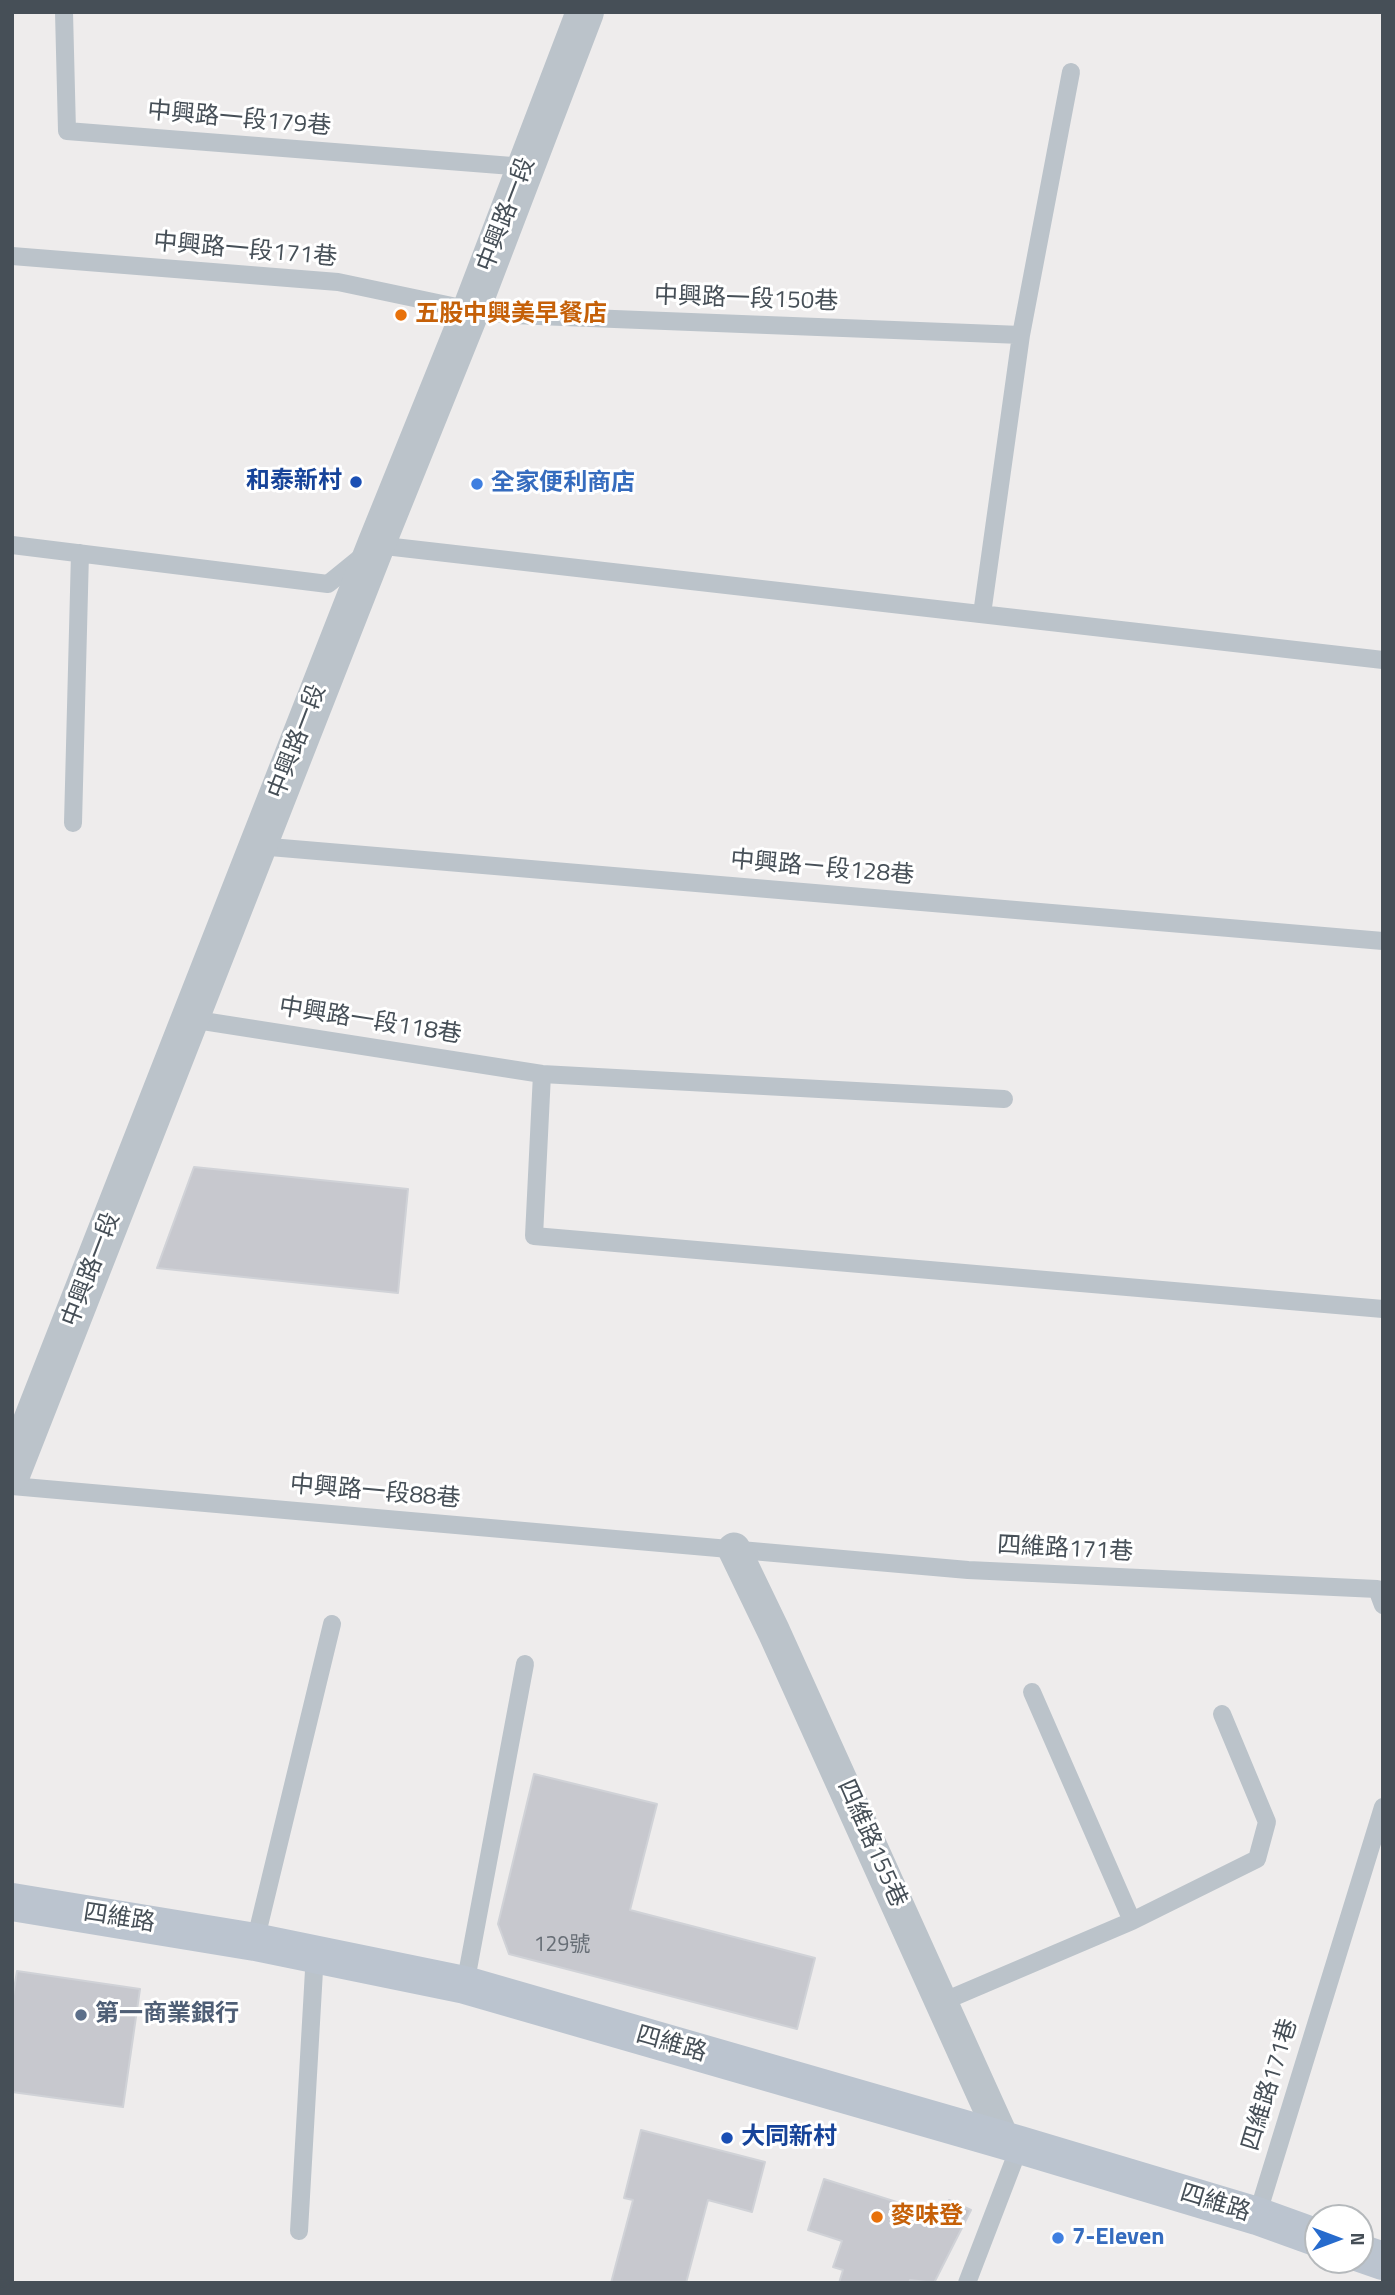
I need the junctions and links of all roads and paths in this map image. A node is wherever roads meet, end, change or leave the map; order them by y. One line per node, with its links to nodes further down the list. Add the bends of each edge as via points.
1 (64, 12): 4 (lane, 中興路一段179巷, via 67,131)
2 (585, 12): 4 (street, 中興路一段)
3 (1071, 72): 7 (lane)
4 (524, 167): 6 (street, 中興路一段)
5 (12, 256): 6 (lane, 中興路一段171巷, via 338,282)
6 (471, 310): 7 (lane, 中興路一段150巷); 9 (street, 中興路一段)
7 (1021, 335): 11 (lane)
8 (12, 545): 10 (lane)
9 (376, 545): 10 (lane, via 328,584); 11 (lane); 14 (street, 中興路一段)
10 (80, 553): 13 (lane)
11 (982, 614): 12 (lane)
12 (1383, 660)
13 (73, 823)
14 (258, 846): 15 (lane, 中興路ㄧ段128巷); 16 (street, 中興路一段)
15 (1383, 942)
16 (191, 1019): 17 (lane, 中興路一段118巷); 20 (street, 中興路一段)
17 (542, 1074): 18 (lane, 中興路一段118巷); 19 (lane, via 534,1236)
18 (1004, 1099)
19 (1383, 1309)
20 (12, 1472)
21 (12, 1486): 22 (lane, 中興路一段88巷)
22 (734, 1549): 23 (lane, 四維路171巷, via 968,1570 1377,1589); 34 (street, 四維路155巷)
23 (1383, 1605)
24 (332, 1624): 31 (lane)
25 (524, 1664): 33 (lane)
26 (1032, 1692): 30 (lane)
27 (1222, 1714): 30 (lane, via 1267,1822 1257,1859)
28 (1383, 1807): 36 (lane, 四維路171巷)
29 (12, 1902): 31 (main road, 四維路)
30 (1132, 1920): 34 (lane)
31 (254, 1942): 32 (main road, 四維路)
32 (315, 1953): 33 (main road, 四維路); 37 (lane)
33 (466, 1985): 35 (main road, 四維路)
34 (942, 2002): 35 (street, 四維路155巷)
35 (1012, 2143): 36 (main road, 四維路); 39 (lane)
36 (1257, 2216): 38 (main road, 四維路)
37 (299, 2231)
38 (1304, 2233)
39 (968, 2283)

